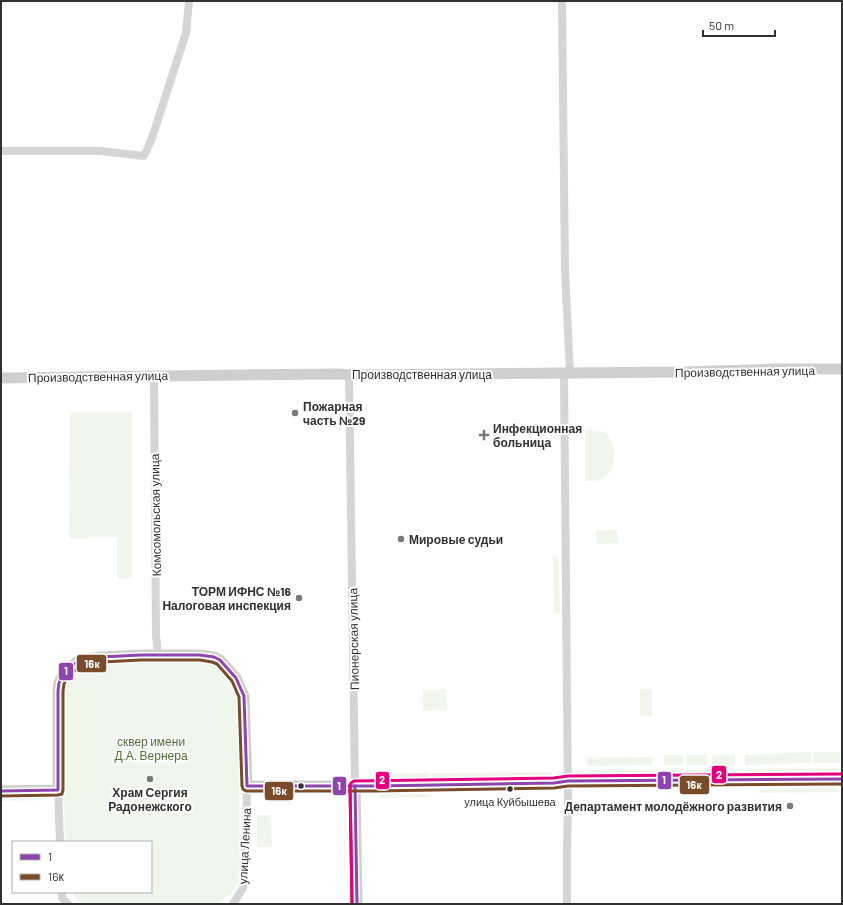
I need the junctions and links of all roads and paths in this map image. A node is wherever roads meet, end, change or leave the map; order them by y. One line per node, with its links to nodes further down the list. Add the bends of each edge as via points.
1 (189, 1): 3 (street, via 186,33 144,156 101,151)
2 (562, 1): 5 (street)
3 (1, 151)
4 (842, 369): 5 (street, Производственная улица)
5 (567, 373): 7 (street, Производственная улица); 11 (street)
6 (154, 375): 7 (street, Производственная улица); 8 (street, Производственная улица); 9 (street, Комсомольская улица)
7 (349, 375): 13 (street, Пионерская улица)
8 (1, 378)
9 (158, 655): 12 (street, улица Ленина, via 214,657 236,678 244,696); 14 (street, улица Ленина, via 89,659 77,662 63,674 58,691)
10 (842, 779): 11 (street)
11 (568, 781): 13 (street); 21 (street)
12 (247, 786): 13 (street); 19 (street, улица Ленина, via 243,888)
13 (355, 786): 20 (street, Пионерская улица)
14 (58, 790): 15 (street); 16 (street, улица Ленина)
15 (1, 791)
16 (60, 841)
17 (62, 893): 18 (street, via 62,898)
18 (68, 904)
19 (233, 904)
20 (357, 904)
21 (567, 904)

